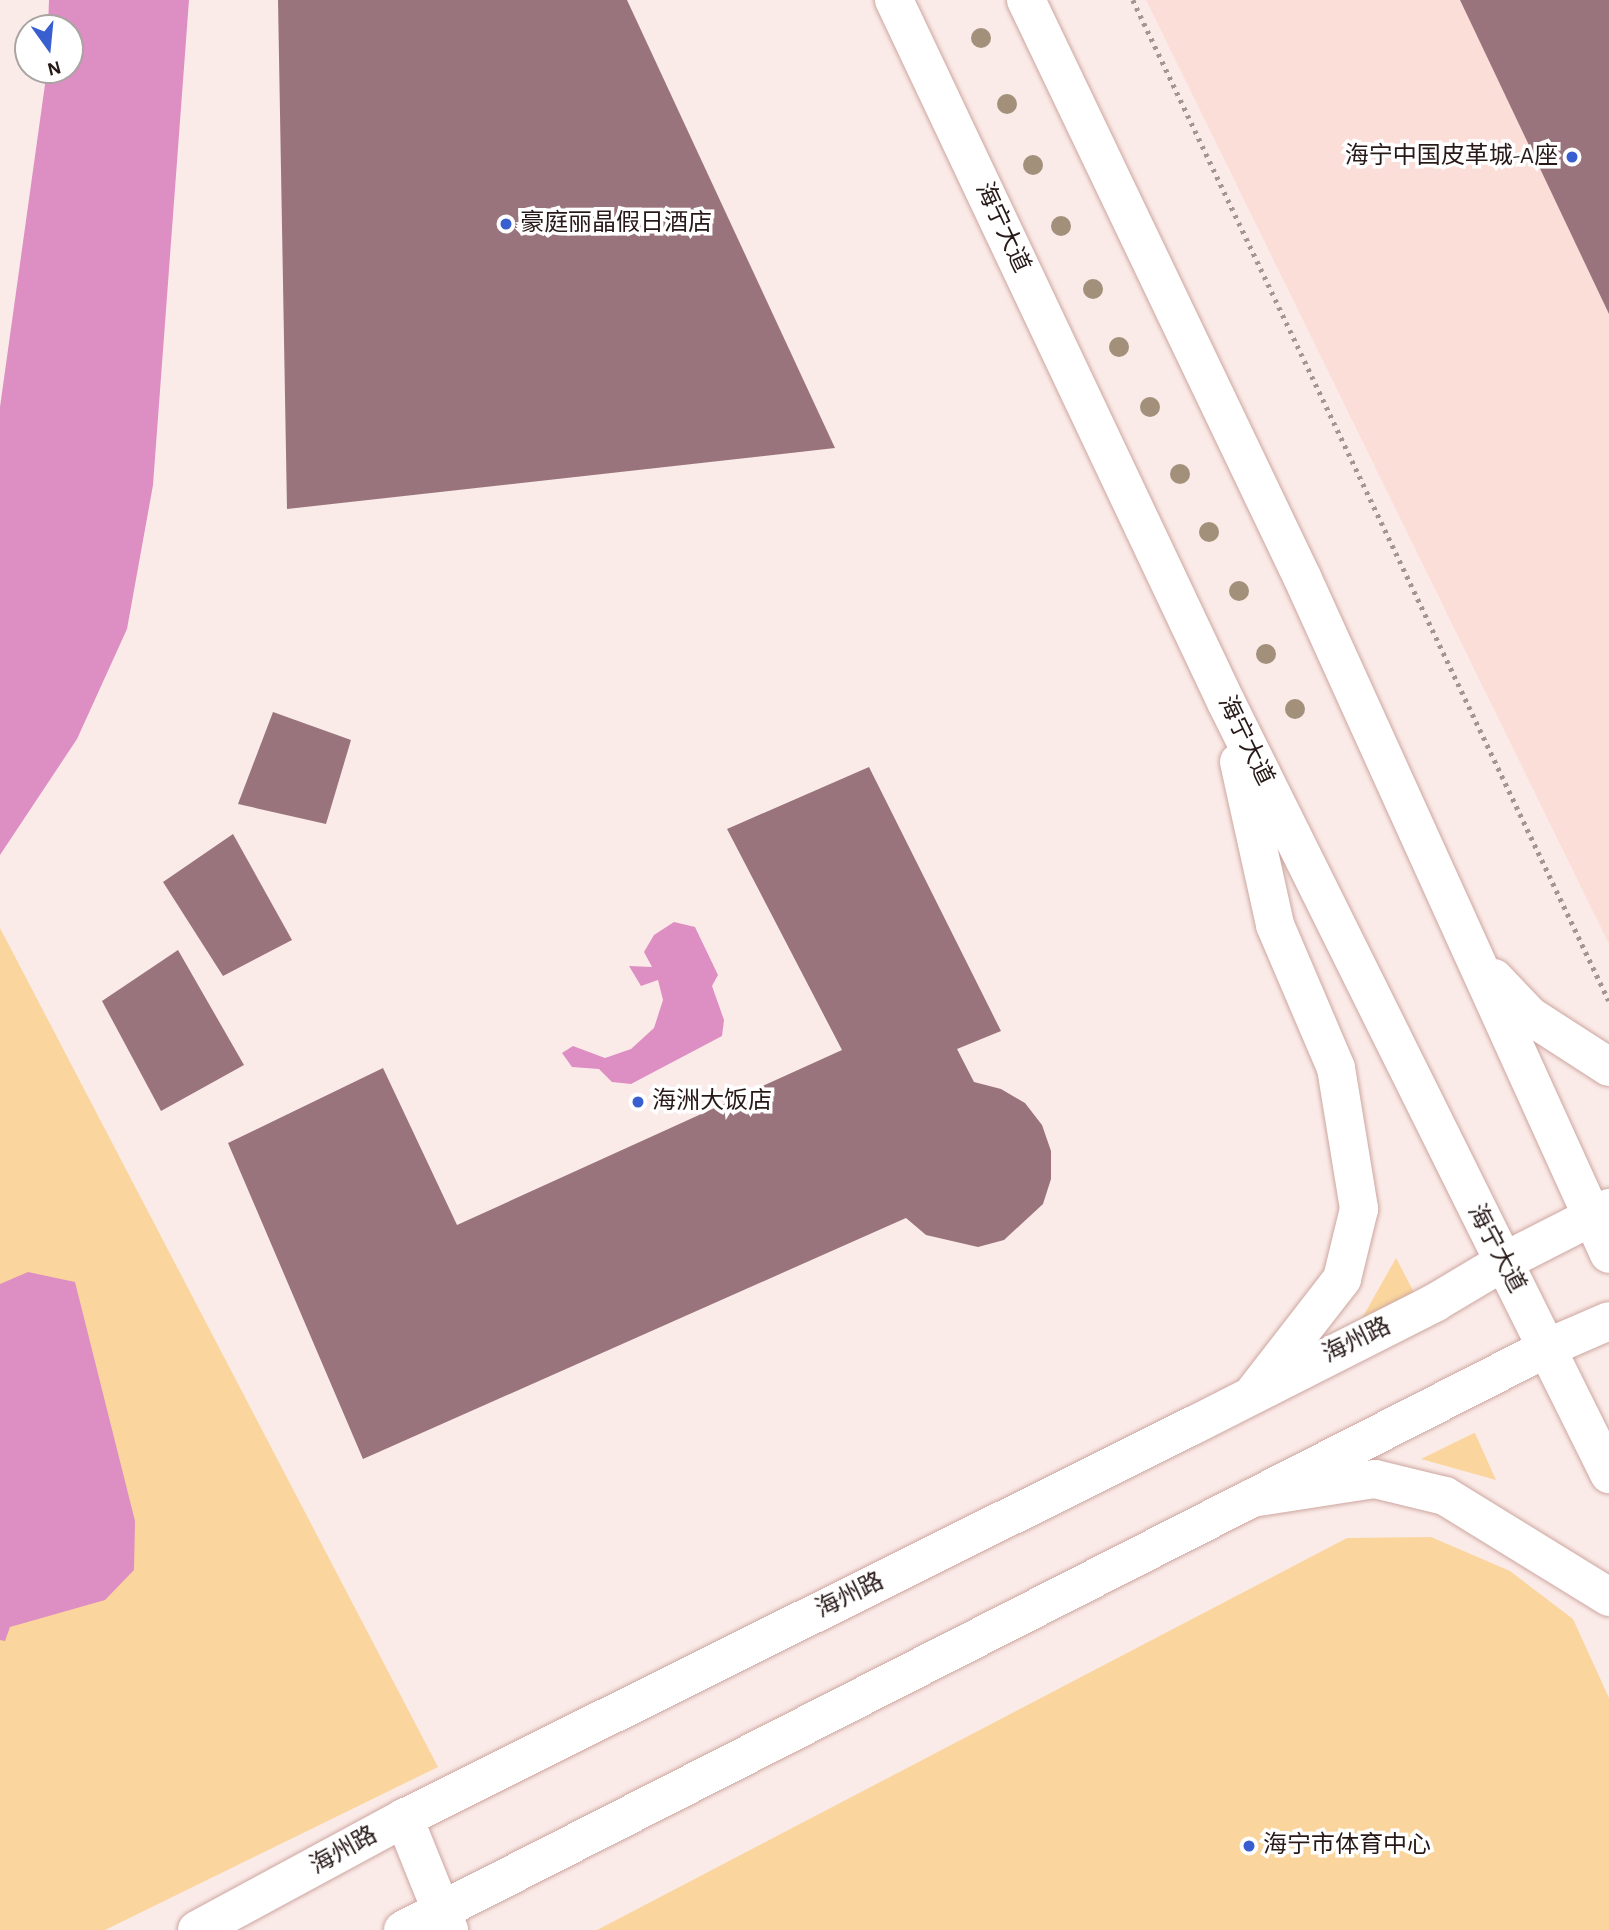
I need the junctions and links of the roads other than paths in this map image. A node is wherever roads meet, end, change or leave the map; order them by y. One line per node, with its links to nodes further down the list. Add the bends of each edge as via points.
1 (894, 0): 3 (main road, 海宁大道)
2 (1026, 0): 4 (main road, via 1302,577)
3 (1226, 702): 8 (main road, 海宁大道); 11 (main road, via 1275,925 1336,1068 1359,1209 1342,1279)
4 (1474, 956): 5 (main road, via 1530,1016); 6 (main road)
5 (1609, 1067)
6 (1600, 1212): 7 (main road); 8 (main road, 海州路)
7 (1609, 1254)
8 (1503, 1262): 10 (main road, 海宁大道); 11 (main road, 海州路, via 1436,1302)
9 (1609, 1321): 10 (main road)
10 (1549, 1347): 12 (main road, 海宁大道); 13 (main road)
11 (1255, 1391): 15 (main road, 海州路)
12 (1609, 1474)
13 (1252, 1498): 14 (main road, via 1375,1479 1445,1496 1514,1533); 16 (main road)
14 (1609, 1597)
15 (404, 1818): 16 (main road); 17 (main road, 海州路)
16 (445, 1920): 18 (main road)
17 (214, 1926)
18 (403, 1930)

